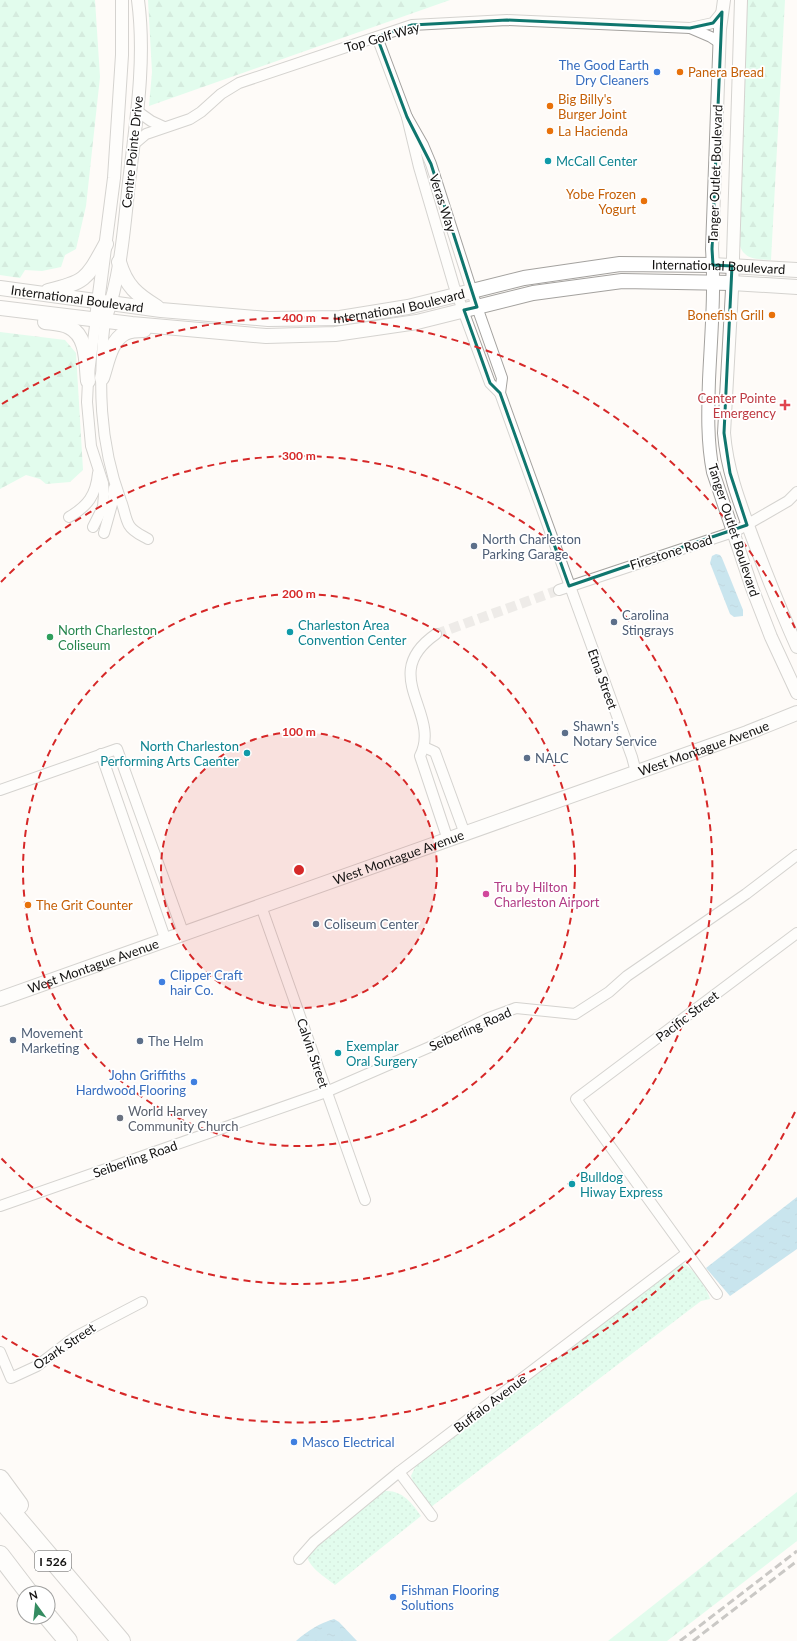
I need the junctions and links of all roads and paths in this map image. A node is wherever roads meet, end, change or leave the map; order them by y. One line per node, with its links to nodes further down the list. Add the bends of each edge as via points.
1 (122, 0): 12 (street, Centre Pointe Drive, via 121,84)
2 (138, 0): 8 (street, Centre Pointe Drive, via 140,54)
3 (741, 0): 15 (street, Tanger Outlet Boulevard)
4 (723, 6): 5 (street, Top Golf Way, via 712,23); 7 (street, Tanger Outlet Boulevard)
5 (690, 28): 6 (street, Top Golf Way, via 507,20 412,25); 7 (street, Top Golf Way)
6 (377, 37): 9 (street, Veras Way); 10 (street, Top Golf Way, via 239,82 190,119)
7 (720, 43): 14 (street, Tanger Outlet Boulevard)
8 (137, 110): 10 (street); 11 (street, Centre Pointe Drive)
9 (407, 118): 21 (street, Veras Way, via 423,145); 23 (street, Veras Way, via 419,167)
10 (164, 128): 11 (street, Top Golf Way, via 146,134)
11 (133, 145): 13 (street, Centre Pointe Drive)
12 (106, 244): 22 (main road, via 91,270 81,281); 24 (street, Centre Pointe Drive)
13 (119, 262): 24 (street, Centre Pointe Drive); 27 (main road, via 125,280 133,290)
14 (713, 265): 15 (main road, International Boulevard); 18 (street, Tanger Outlet Boulevard); 21 (main road, International Boulevard, via 620,264 524,278)
15 (732, 266): 16 (main road, International Boulevard); 17 (street, Tanger Outlet Boulevard)
16 (797, 270)
17 (732, 283): 18 (main road, International Boulevard); 19 (main road, International Boulevard); 37 (street, Tanger Outlet Boulevard, via 724,433 730,473)
18 (713, 284): 26 (main road, International Boulevard, via 622,280 533,293); 39 (street, Tanger Outlet Boulevard, via 708,434 714,472)
19 (797, 287)
20 (0, 288): 22 (main road, International Boulevard)
21 (472, 291): 23 (main road, International Boulevard); 26 (street, Veras Way)
22 (40, 293): 24 (main road, International Boulevard)
23 (458, 294): 26 (street, Veras Way); 27 (main road, International Boulevard, via 408,307 340,318 268,320)
24 (104, 302): 27 (main road, International Boulevard); 29 (street)
25 (0, 308): 29 (main road, International Boulevard)
26 (470, 309): 30 (main road, International Boulevard, via 417,322 335,334 266,336); 42 (street, Etna Street, via 502,378 500,393)
27 (161, 310)
28 (0, 313): 32 (main road, via 10,318 62,324 74,329 85,347)
29 (100, 319): 30 (main road, International Boulevard); 31 (street); 32 (street)
30 (165, 327): 31 (main road, via 133,331 118,338)
31 (102, 378): 34 (street, via 104,431)
32 (88, 381): 33 (street, via 88,424 93,458)
33 (98, 471): 36 (street, via 92,496 82,509); 38 (street, via 104,494 103,507)
34 (114, 483): 40 (street, via 114,497); 41 (street, via 128,524)
35 (797, 492): 37 (street, Firestone Road, via 788,501)
36 (69, 517)
37 (747, 525): 39 (street, Firestone Road); 44 (street, Tanger Outlet Boulevard)
38 (93, 527)
39 (732, 532): 42 (street, Firestone Road); 45 (street, Tanger Outlet Boulevard, via 771,637)
40 (104, 533)
41 (148, 539)
42 (564, 588): 49 (street, Etna Street)
43 (436, 634): 47 (street, via 427,640 416,654 410,668 411,684 424,722)
44 (797, 647)
45 (797, 693)
46 (797, 713): 49 (main road, West Montague Avenue)
47 (424, 747): 51 (street, via 435,752); 52 (street, via 420,756)
48 (101, 754): 50 (street); 56 (street, via 117,749); 57 (street)
49 (636, 772): 51 (main road, West Montague Avenue)
50 (0, 790)
51 (465, 834): 52 (main road, West Montague Avenue)
52 (448, 840): 54 (main road, West Montague Avenue)
53 (797, 855): 59 (street, Seiberling Road, via 746,894 575,1014 516,1008)
54 (261, 906): 56 (main road, West Montague Avenue); 59 (street, Calvin Street)
55 (797, 933): 62 (street, Pacific Street, via 576,1099)
56 (184, 935): 57 (main road, West Montague Avenue)
57 (166, 941): 58 (main road, West Montague Avenue)
58 (0, 999)
59 (326, 1092): 60 (street, Calvin Street); 61 (street, Seiberling Road)
60 (365, 1200)
61 (0, 1206)
62 (687, 1253): 63 (street); 66 (street, Buffalo Avenue)
63 (717, 1294)
64 (142, 1302): 65 (street, Ozark Street, via 75,1337 37,1366 11,1378)
65 (0, 1352)
66 (399, 1472): 69 (street); 71 (street, Buffalo Avenue, via 314,1542)
67 (0, 1479): 75 (highway)
68 (0, 1498): 75 (highway, I 526)
69 (432, 1516)
70 (0, 1555): 74 (highway, I 526)
71 (300, 1559)
72 (0, 1565): 73 (highway)
73 (20, 1585)
74 (22, 1585)
75 (106, 1623): 78 (highway, I 526)
76 (55, 1625): 77 (highway)
77 (68, 1641)
78 (121, 1641)

